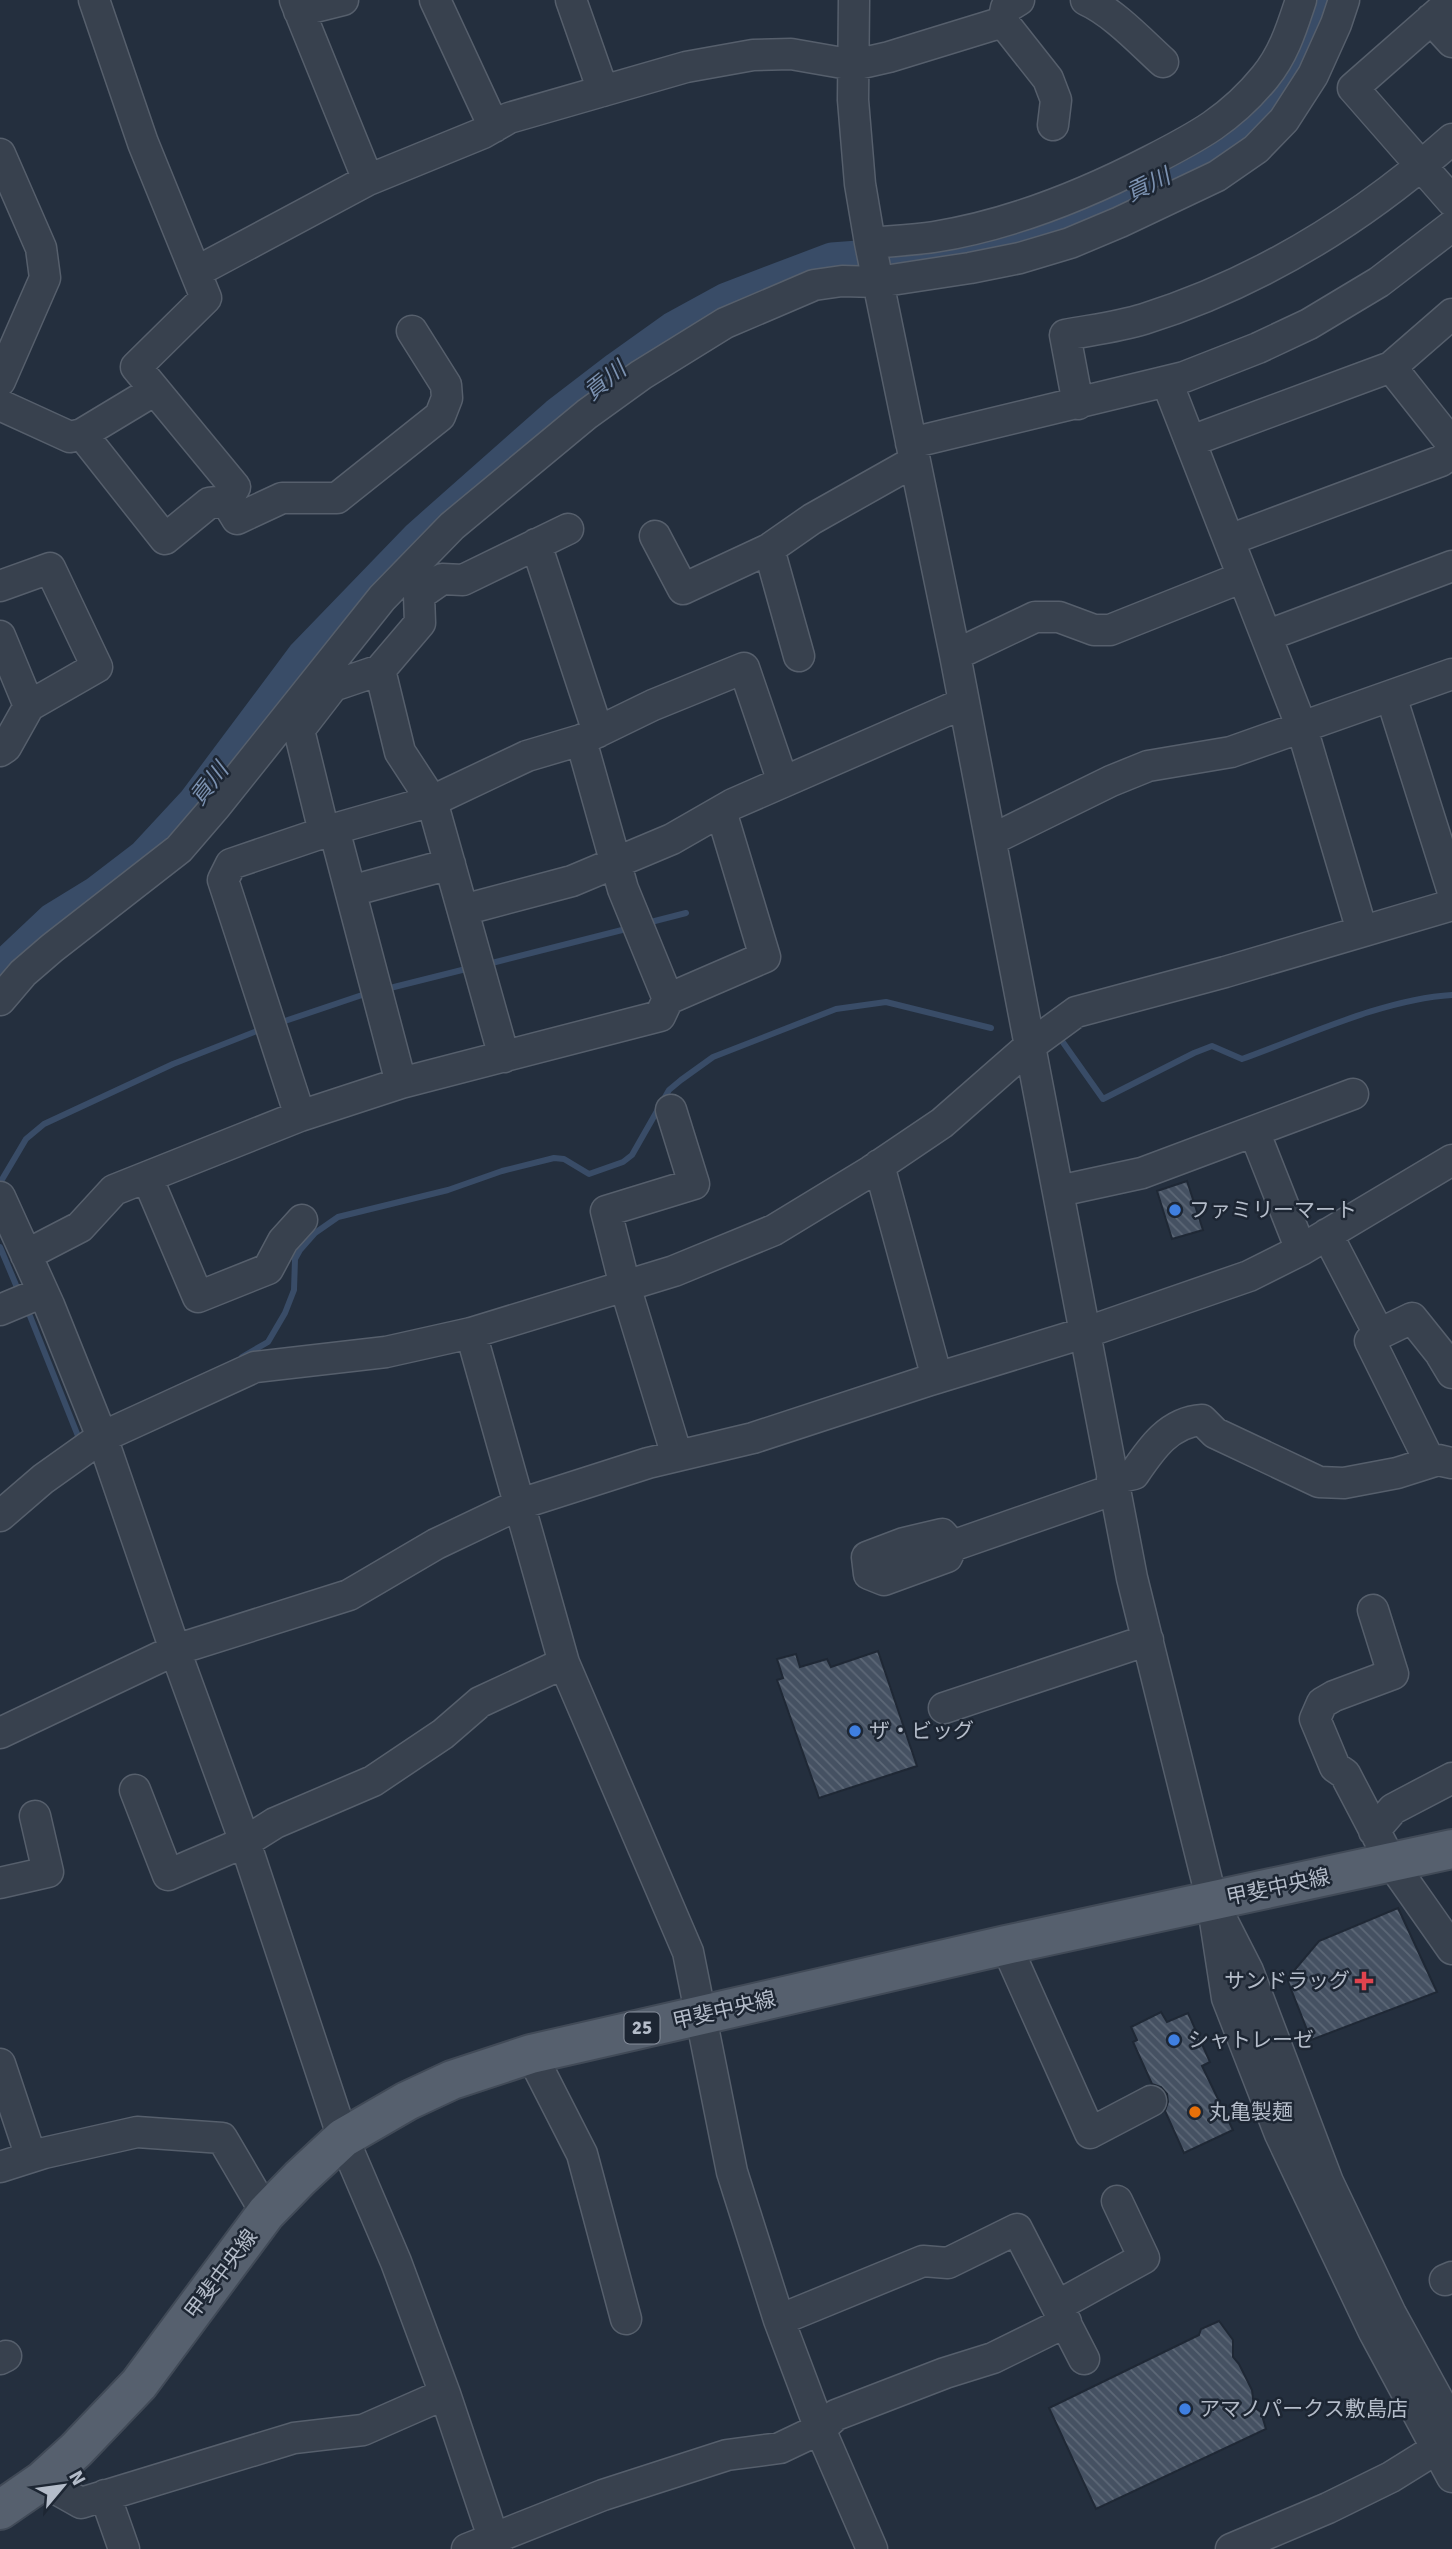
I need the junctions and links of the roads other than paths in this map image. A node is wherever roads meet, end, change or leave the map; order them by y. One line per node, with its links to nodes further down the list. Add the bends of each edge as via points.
1 (94, 0): 25 (street)
2 (343, 0): 9 (street)
3 (435, 0): 17 (street)
4 (571, 0): 15 (street)
5 (854, 0): 14 (street)
6 (1086, 0): 13 (street)
7 (1301, 0): 24 (street, via 1286,45 1266,76 1208,131 1074,198 1031,213 934,237)
8 (1344, 0): 26 (street, via 1313,75 1284,120 1256,149 1217,176 1070,243 971,268)
9 (297, 5): 21 (street)
10 (1442, 10): 12 (street); 20 (street, via 1353,88)
11 (1011, 11): 14 (street, via 889,57); 16 (street, via 1056,100)
12 (1452, 42)
13 (1163, 62)
14 (854, 65): 15 (street, via 791,54 753,55 686,67); 24 (street, via 860,184)
15 (603, 91): 17 (street, via 509,118)
16 (1053, 125)
17 (494, 127): 21 (street)
18 (1452, 139): 20 (street)
19 (0, 154): 30 (street, via 41,247 45,278)
20 (1421, 167): 22 (street); 33 (street, via 1306,248 1229,288 1142,320 1065,335)
21 (368, 180): 25 (street)
22 (1452, 201)
23 (1452, 226): 31 (street, via 1379,282 1309,324)
24 (870, 243): 26 (street)
25 (196, 272): 32 (street, via 206,298 136,367)
26 (877, 278): 38 (street); 74 (street, via 814,285 725,323 587,414 452,526 382,598 178,849 52,948)
27 (1452, 314): 29 (street)
28 (412, 331): 40 (street, via 446,385 440,416 337,498 282,498 237,519)
29 (1391, 367): 36 (street); 37 (street)
30 (0, 381)
31 (1167, 382): 33 (street); 36 (street)
32 (155, 390): 35 (street); 40 (street, via 235,487)
33 (1078, 404): 38 (street)
34 (0, 405): 35 (street, via 70,437)
35 (82, 434): 40 (street, via 164,539 209,503)
36 (1191, 441): 43 (street)
37 (1452, 444)
38 (913, 452): 45 (street); 51 (street)
39 (1452, 452): 43 (street, via 1441,461)
40 (226, 500)
41 (568, 529): 44 (street)
42 (655, 536): 45 (street, via 683,589)
43 (1229, 540): 47 (street)
44 (536, 544): 53 (street, via 463,580 442,579 419,595 420,623); 59 (street)
45 (769, 549): 52 (street)
46 (1452, 566): 50 (street)
47 (1243, 577): 50 (street); 51 (street, via 1110,630 1094,630 1059,617 1035,617)
48 (0, 586): 57 (street, via 50,568 97,667)
49 (0, 636): 57 (street)
50 (1266, 636): 58 (street)
51 (955, 655): 56 (street)
52 (799, 656)
53 (380, 670): 62 (street, via 400,752); 64 (street, via 333,685 299,730)
54 (1452, 674): 55 (street)
55 (1391, 696): 58 (street); 68 (street)
56 (964, 703): 61 (street); 65 (street)
57 (29, 706): 60 (street)
58 (1302, 729): 65 (street, via 1231,752 1148,766); 72 (street)
59 (589, 736): 61 (street, via 744,668); 62 (street, via 527,755); 66 (street)
60 (0, 751)
61 (783, 782): 63 (street)
62 (432, 801): 64 (street); 67 (street)
63 (721, 811): 66 (street, via 673,839); 73 (street, via 765,957)
64 (329, 831): 69 (street); 80 (street, via 231,864 223,880)
65 (991, 840): 75 (street)
66 (616, 862): 71 (street, via 572,881); 73 (street)
67 (450, 864): 69 (street); 71 (street)
68 (1452, 889)
69 (351, 891): 77 (street)
70 (1452, 905): 72 (street)
71 (463, 910): 76 (street)
72 (1362, 931): 75 (street, via 1076,1012)
73 (668, 999): 76 (street, via 660,1016)
74 (0, 1000)
75 (1031, 1045): 83 (street, via 942,1124); 85 (street)
76 (504, 1057): 77 (street)
77 (401, 1083): 80 (street)
78 (1353, 1094): 81 (street)
79 (671, 1110): 91 (street, via 694,1184 606,1211)
80 (300, 1116): 84 (street)
81 (1254, 1131): 85 (street, via 1142,1173); 89 (street)
82 (1452, 1160): 88 (street)
83 (879, 1165): 91 (street, via 774,1230); 98 (street)
84 (147, 1177): 87 (street, via 198,1297 268,1269 283,1241); 90 (street, via 114,1190 80,1227)
85 (1059, 1191): 94 (street)
86 (2, 1201): 90 (street)
87 (302, 1220)
88 (1327, 1234): 89 (street); 96 (street)
89 (1301, 1250): 94 (street, via 1250,1276)
90 (26, 1255): 92 (street)
91 (625, 1286): 95 (street); 100 (street)
92 (43, 1292): 93 (street); 99 (street)
93 (0, 1310)
94 (1087, 1332): 98 (street); 102 (street)
95 (471, 1333): 99 (street, via 386,1352 255,1367); 103 (street)
96 (1379, 1334): 97 (street, via 1412,1318); 101 (street, via 1370,1341)
97 (1452, 1373)
98 (937, 1378): 100 (street, via 753,1438)
99 (99, 1430): 104 (street); 108 (street)
100 (677, 1456): 103 (street)
101 (1441, 1463): 102 (street, via 1344,1483 1319,1482 1215,1433 1202,1420 1188,1420 1158,1440 1134,1474)
102 (1114, 1484): 105 (street); 107 (street)
103 (520, 1504): 108 (street, via 436,1544 349,1595); 109 (street)
104 (0, 1516)
105 (952, 1546)
106 (1373, 1610): 116 (street, via 1393,1674 1334,1696 1322,1703 1315,1719 1335,1767 1345,1774)
107 (1148, 1640): 110 (street); 119 (street)
108 (175, 1650): 111 (street); 115 (street)
109 (564, 1663): 115 (street, via 480,1702 443,1734 373,1781 275,1823); 122 (street, via 688,1952)
110 (944, 1708)
111 (0, 1733)
112 (1452, 1778): 116 (street, via 1393,1809)
113 (135, 1790): 115 (street, via 168,1875)
114 (35, 1816): 118 (street, via 48,1871)
115 (245, 1842): 126 (street)
116 (1383, 1847): 117 (main road, 甲斐中央線 / 25); 119 (main road, 甲斐中央線 / 25); 121 (street)
117 (1452, 1849)
118 (0, 1883)
119 (1212, 1902): 120 (main road, 甲斐中央線 / 25); 137 (street, via 1248,1971 1328,2182)
120 (1006, 1945): 122 (main road, 甲斐中央線 / 25); 125 (street, via 1090,2133)
121 (1452, 1949)
122 (702, 2015): 123 (main road, 甲斐中央線 / 25); 133 (street, via 732,2172)
123 (531, 2054): 126 (main road, 甲斐中央線 / 25, via 452,2080); 132 (street, via 582,2154)
124 (0, 2064): 127 (street)
125 (1151, 2101)
126 (343, 2138): 130 (main road, 甲斐中央線 / 25); 135 (street)
127 (31, 2157): 128 (street); 130 (street, via 137,2132 222,2138)
128 (0, 2167)
129 (1117, 2201): 131 (street, via 1144,2258)
130 (266, 2213): 139 (main road, 甲斐中央線 / 25, via 139,2384)
131 (1061, 2314): 133 (street, via 1017,2229 948,2263 923,2262); 134 (street); 136 (street, via 993,2358 836,2415)
132 (626, 2319)
133 (779, 2320): 136 (street)
134 (1084, 2359)
135 (445, 2394): 140 (street, via 363,2430 294,2438); 142 (street)
136 (820, 2429): 142 (street, via 780,2448 727,2455 603,2495); 144 (street)
137 (1447, 2437): 138 (street); 145 (street, via 1391,2477)
138 (1452, 2477)
139 (42, 2481): 140 (street, via 81,2503); 141 (main road, 甲斐中央線 / 25)
140 (105, 2495): 143 (street)
141 (0, 2510)
142 (486, 2545)
143 (124, 2549)
144 (872, 2549)
145 (1231, 2549)

